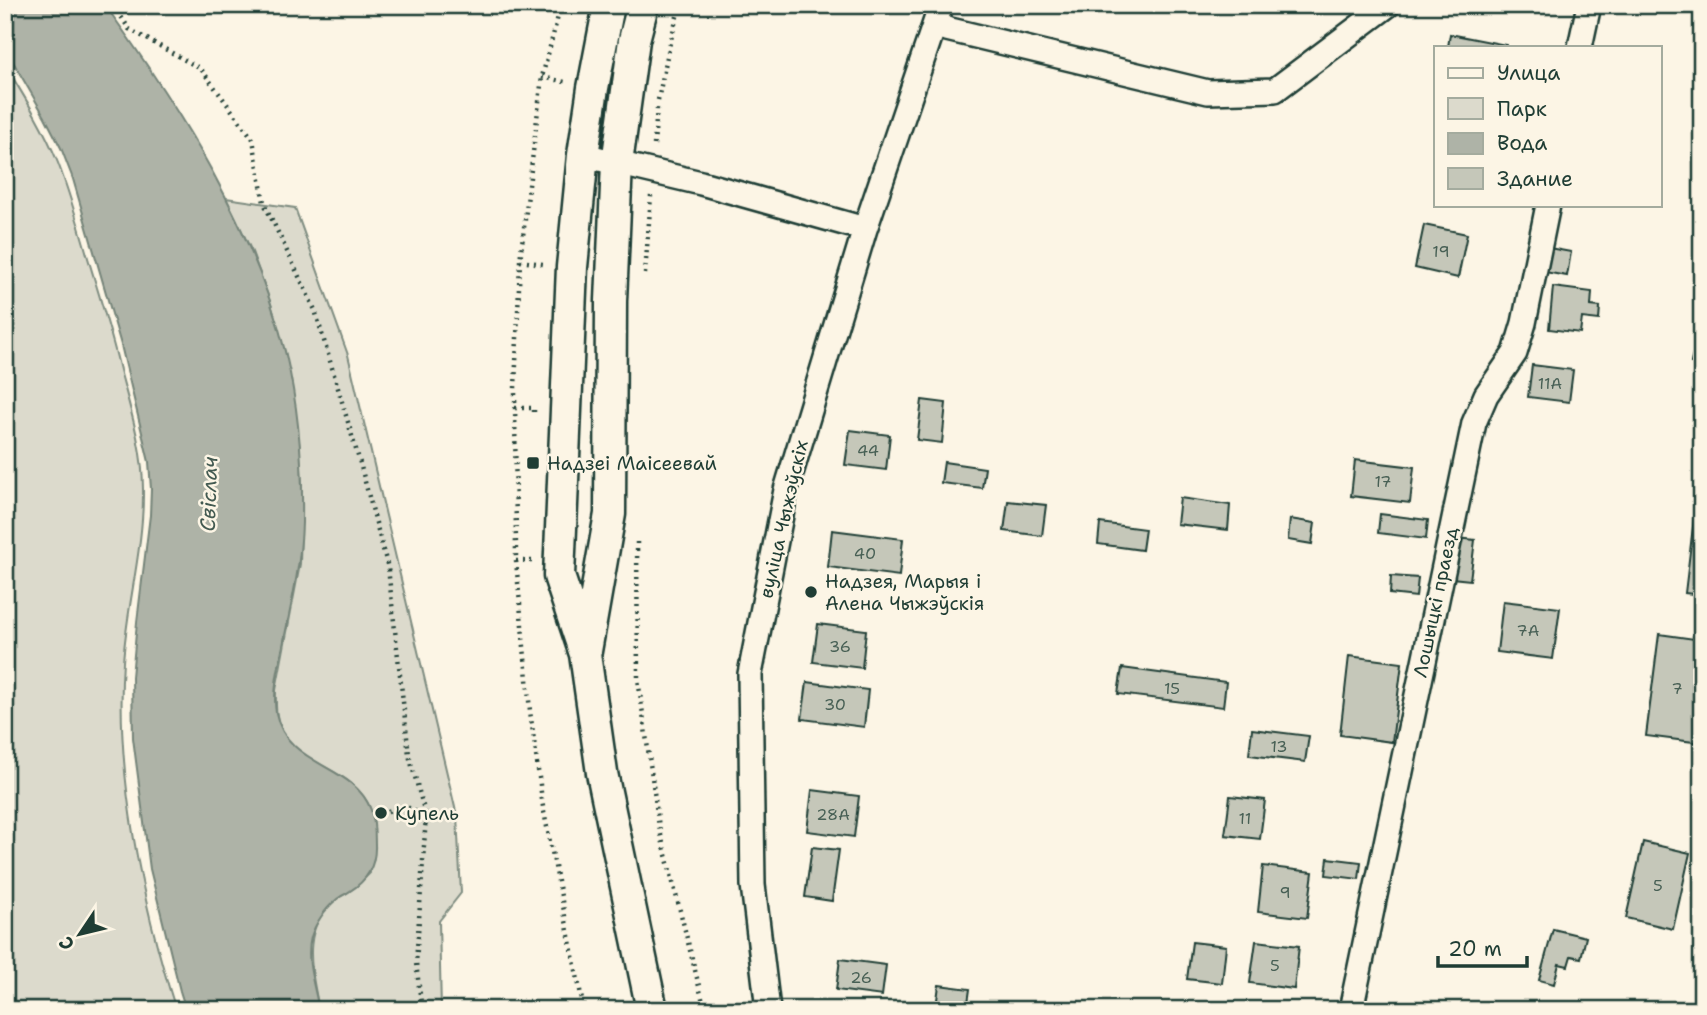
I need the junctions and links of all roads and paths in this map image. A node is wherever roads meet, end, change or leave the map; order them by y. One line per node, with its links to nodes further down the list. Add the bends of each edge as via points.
1 (114, 5): 18 (path, via 129,29 201,69 253,139 264,203 315,310 388,568 410,755)
2 (609, 5): 9 (street)
3 (643, 5): 10 (street)
4 (680, 5): 11 (path, via 657,104)
5 (1388, 5): 7 (street, via 1275,90 1208,92)
6 (1589, 5): 8 (street)
7 (937, 16): 13 (street, вуліца Чыжэўскіх)
8 (1580, 46)
9 (583, 155): 10 (street); 16 (street, via 572,267 559,576)
10 (617, 163): 11 (street); 16 (street, via 610,514)
11 (653, 170): 13 (street); 14 (path)
12 (1548, 206): 23 (street, Лошыцкі праезд, via 1515,353 1486,395 1474,423)
13 (865, 229): 22 (street, вуліца Чыжэўскіх, via 786,490 750,674 753,885)
14 (645, 276)
15 (637, 536): 21 (path, via 638,679 659,827)
16 (585, 654): 20 (street, via 602,774)
17 (381, 813): 18 (path, via 405,806)
18 (426, 817): 19 (path, via 416,963)
19 (422, 1010)
20 (652, 1010)
21 (705, 1010)
22 (768, 1010)
23 (1351, 1010)

